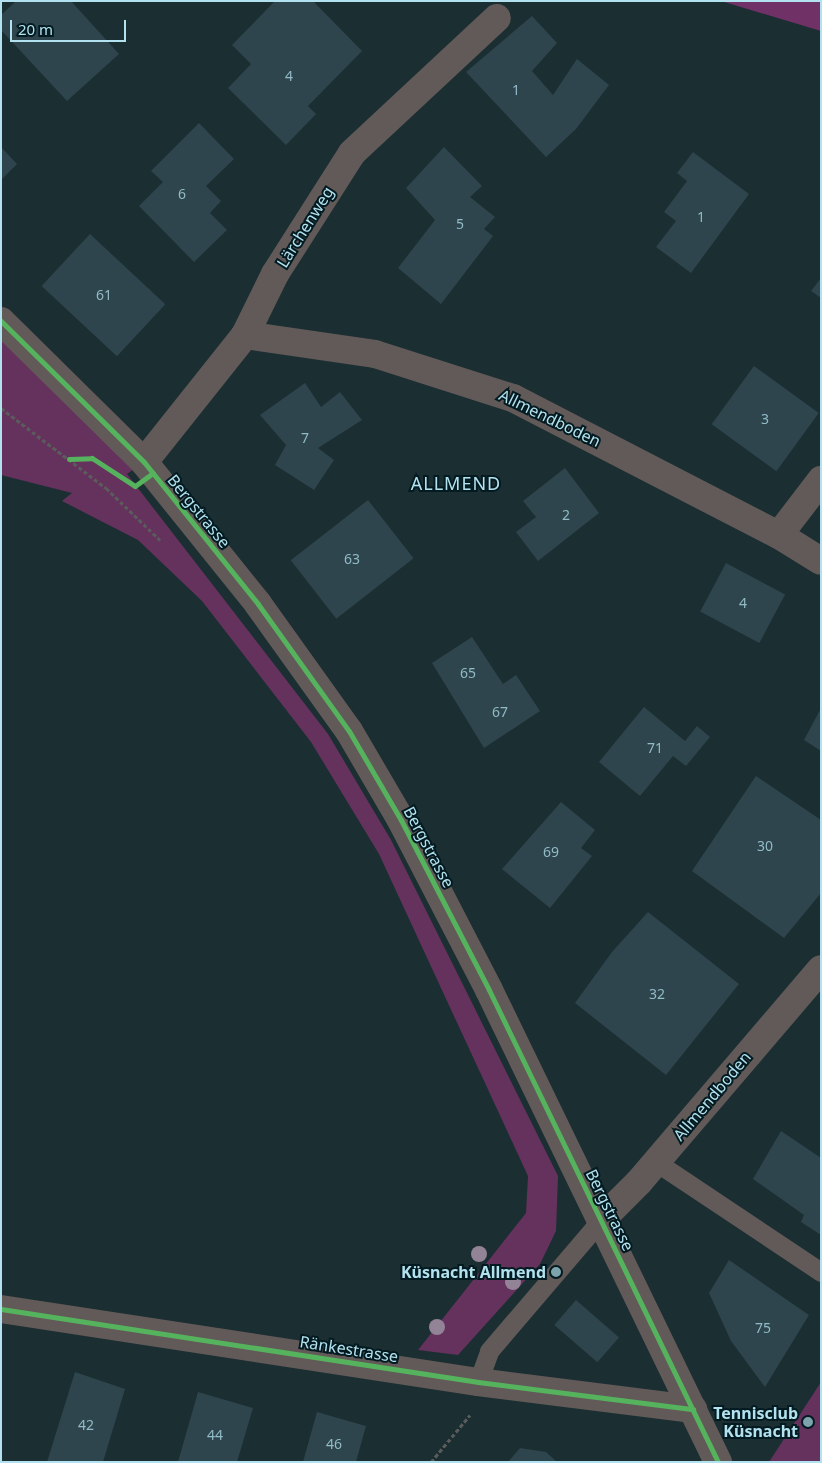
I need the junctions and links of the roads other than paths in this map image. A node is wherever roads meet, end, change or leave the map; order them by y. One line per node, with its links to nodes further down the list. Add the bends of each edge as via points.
1 (497, 18): 3 (street, Lärchenweg, via 352,153 275,274)
2 (1, 321): 4 (street, Bergstrasse)
3 (245, 335): 4 (street, Lärchenweg); 6 (street, Allmendboden, via 375,354 513,398)
4 (144, 462): 10 (street, Bergstrasse, via 258,604 349,731 485,982)
5 (821, 480): 6 (street)
6 (780, 535): 7 (street, Allmendboden)
7 (821, 561)
8 (821, 969): 9 (street, Allmendboden)
9 (656, 1162): 10 (street, Allmendboden); 11 (lane)
10 (601, 1220): 13 (lane, via 489,1351); 14 (street, Bergstrasse)
11 (821, 1272)
12 (1, 1309): 13 (street, Ränkestrasse)
13 (478, 1382): 14 (street, Ränkestrasse)
14 (694, 1409): 15 (street, Bergstrasse)
15 (718, 1462)

